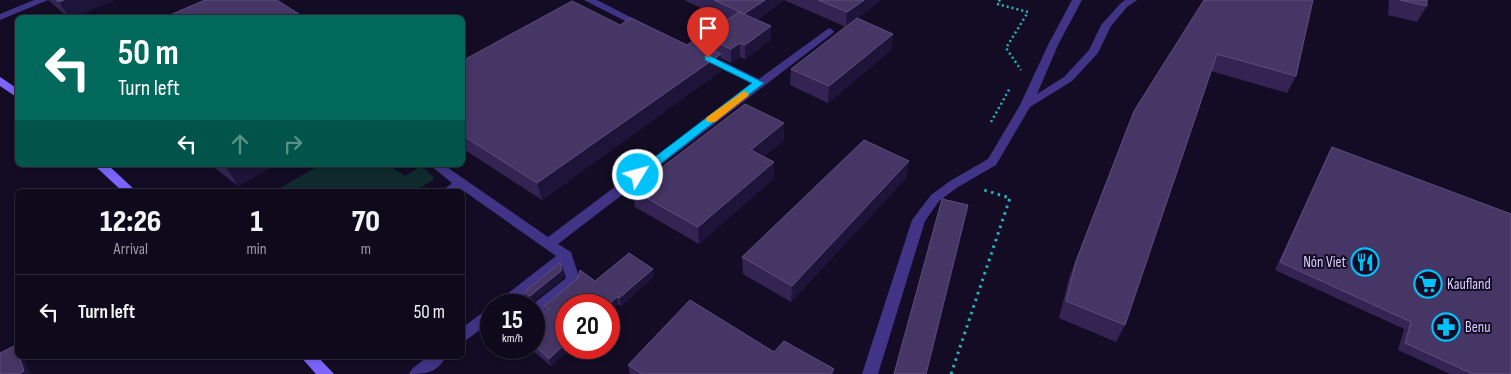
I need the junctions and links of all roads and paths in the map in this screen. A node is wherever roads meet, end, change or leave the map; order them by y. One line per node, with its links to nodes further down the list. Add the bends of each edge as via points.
1 (43, 0): 6 (lane)
2 (589, 0): 7 (lane)
3 (1000, 0): 10 (path, via 997,4 1028,12 1006,48 1022,68)
4 (1077, 0): 15 (lane)
5 (1132, 0): 15 (lane, via 1106,25 1094,51 1068,79)
6 (0, 17)
7 (652, 30)
8 (829, 31): 12 (lane)
9 (697, 52): 12 (lane)
10 (1017, 76)
11 (0, 80): 14 (street)
12 (759, 83): 23 (lane)
13 (1012, 85): 16 (path)
14 (15, 92)
15 (1026, 105): 33 (lane, via 992,162 935,198 919,220)
16 (990, 125)
17 (102, 167): 20 (street)
18 (439, 167): 19 (lane)
19 (461, 183): 21 (lane); 23 (lane)
20 (128, 189)
21 (451, 189)
22 (984, 190): 34 (path, via 1010,198)
23 (548, 244): 24 (lane)
24 (566, 256): 25 (lane); 26 (lane, via 573,280)
25 (517, 294)
26 (545, 303)
27 (480, 324): 28 (lane)
28 (465, 335)
29 (310, 359): 31 (street)
30 (435, 359): 32 (lane)
31 (326, 374)
32 (417, 374)
33 (870, 374)
34 (951, 374)

